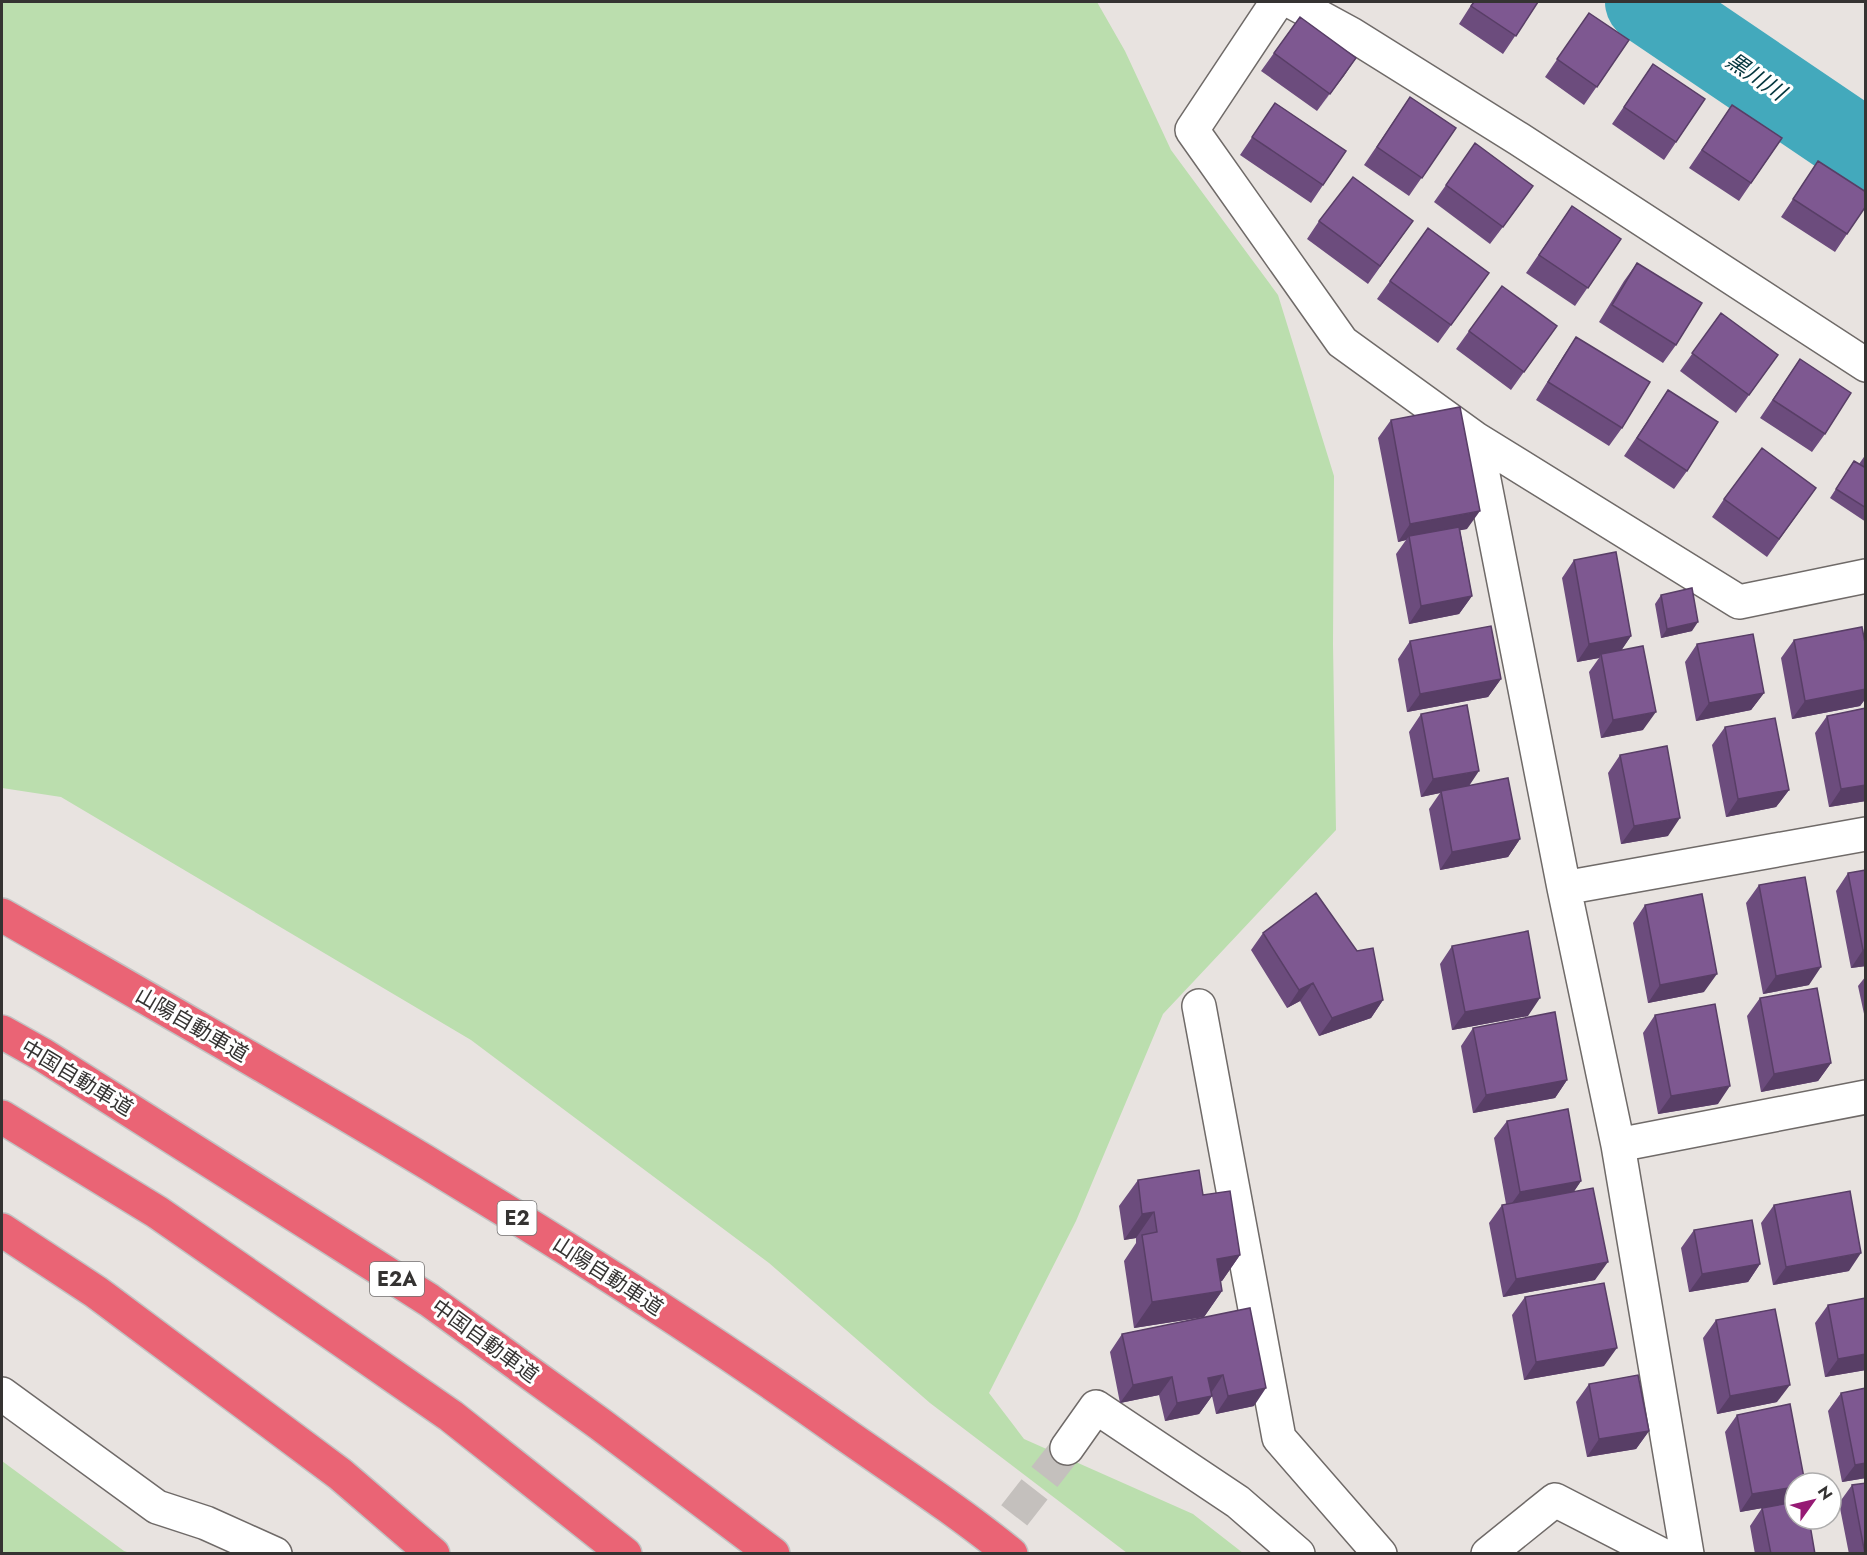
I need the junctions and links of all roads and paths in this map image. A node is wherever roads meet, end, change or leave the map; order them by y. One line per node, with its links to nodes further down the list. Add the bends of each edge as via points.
1 (1277, 2): 4 (street, via 1192,130 1342,342)
2 (1292, 2): 3 (street, via 1351,34 1519,139)
3 (1866, 365)
4 (1476, 439): 5 (street, via 1739,602); 7 (street)
5 (1866, 576)
6 (1866, 834): 7 (street)
7 (1563, 888): 13 (street)
8 (2, 915): 21 (highway, 山陽自動車道 / E2, via 541,1233 752,1368)
9 (1200, 1005): 23 (street, via 1279,1438)
10 (2, 1032): 20 (highway, 中国自動車道 / E2A, via 429,1300)
11 (1866, 1096): 13 (street)
12 (2, 1117): 19 (highway, via 157,1212 441,1409)
13 (1618, 1144): 26 (street)
14 (2, 1230): 18 (highway, via 96,1292 340,1474)
15 (2, 1394): 17 (street, via 157,1507 206,1523)
16 (1066, 1448): 22 (street, via 1096,1407 1238,1502)
17 (276, 1554)
18 (434, 1554)
19 (626, 1554)
20 (773, 1554)
21 (1011, 1554)
22 (1298, 1554)
23 (1380, 1554)
24 (1488, 1554): 25 (street, via 1555,1500)
25 (1660, 1554)
26 (1687, 1554)

